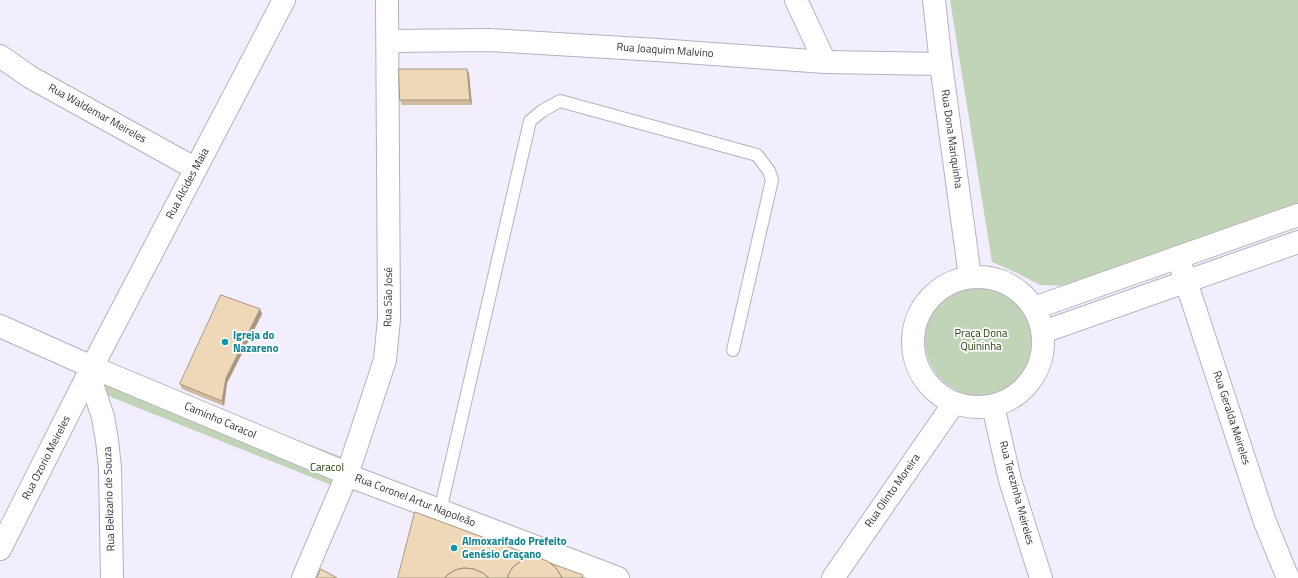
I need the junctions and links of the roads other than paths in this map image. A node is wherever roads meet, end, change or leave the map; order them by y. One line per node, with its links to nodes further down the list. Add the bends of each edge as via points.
1 (284, 0): 9 (street, Rua Alcides Maia)
2 (387, 0): 5 (street, Rua São José)
3 (796, 0): 7 (street)
4 (934, 0): 8 (street, Rua Dona Mariquinha)
5 (388, 41): 7 (street, Rua Joaquim Malvino, via 534,42); 22 (street, Rua São José, via 388,343 385,360)
6 (0, 56): 9 (street, Rua Waldemar Meireles, via 30,77)
7 (825, 62): 8 (street, Rua Joaquim Malvino)
8 (941, 64): 13 (street, Rua Dona Mariquinha)
9 (196, 169): 19 (street, Rua Alcides Maia)
10 (1298, 215): 12 (street)
11 (1298, 242): 14 (street)
12 (1178, 257): 14 (street, Rua Geralda Meireles); 15 (street)
13 (970, 277): 15 (street, via 989,278 1007,283 1023,294); 20 (street, via 950,283 932,295 919,313 913,334 913,355 921,376 935,392)
14 (1187, 281): 17 (street); 30 (street, Rua Geralda Meireles, via 1265,522)
15 (1034, 308): 17 (street)
16 (0, 326): 19 (street)
17 (1043, 332): 21 (street, via 1043,351 1038,370 1027,387 1012,399)
18 (733, 350): 23 (lane, via 772,180 769,171 757,155 560,101 530,121)
19 (91, 371): 22 (street, Caminho Caracol); 24 (street, Rua Ozorio Meireles); 25 (street, Rua Belizario de Souza, via 103,417 110,468)
20 (954, 403): 21 (street, via 973,408); 28 (street, Rua Olinto Moreira)
21 (993, 406): 29 (street, Rua Terezinha Meireles, via 1010,480)
22 (347, 474): 23 (street, Rua Coronel Artur Napoleão); 26 (street, Rua São José)
23 (440, 511): 27 (street, Rua Coronel Artur Napoleão)
24 (0, 549)
25 (112, 578)
26 (303, 578)
27 (618, 578)
28 (833, 578)
29 (1041, 578)
30 (1288, 578)

